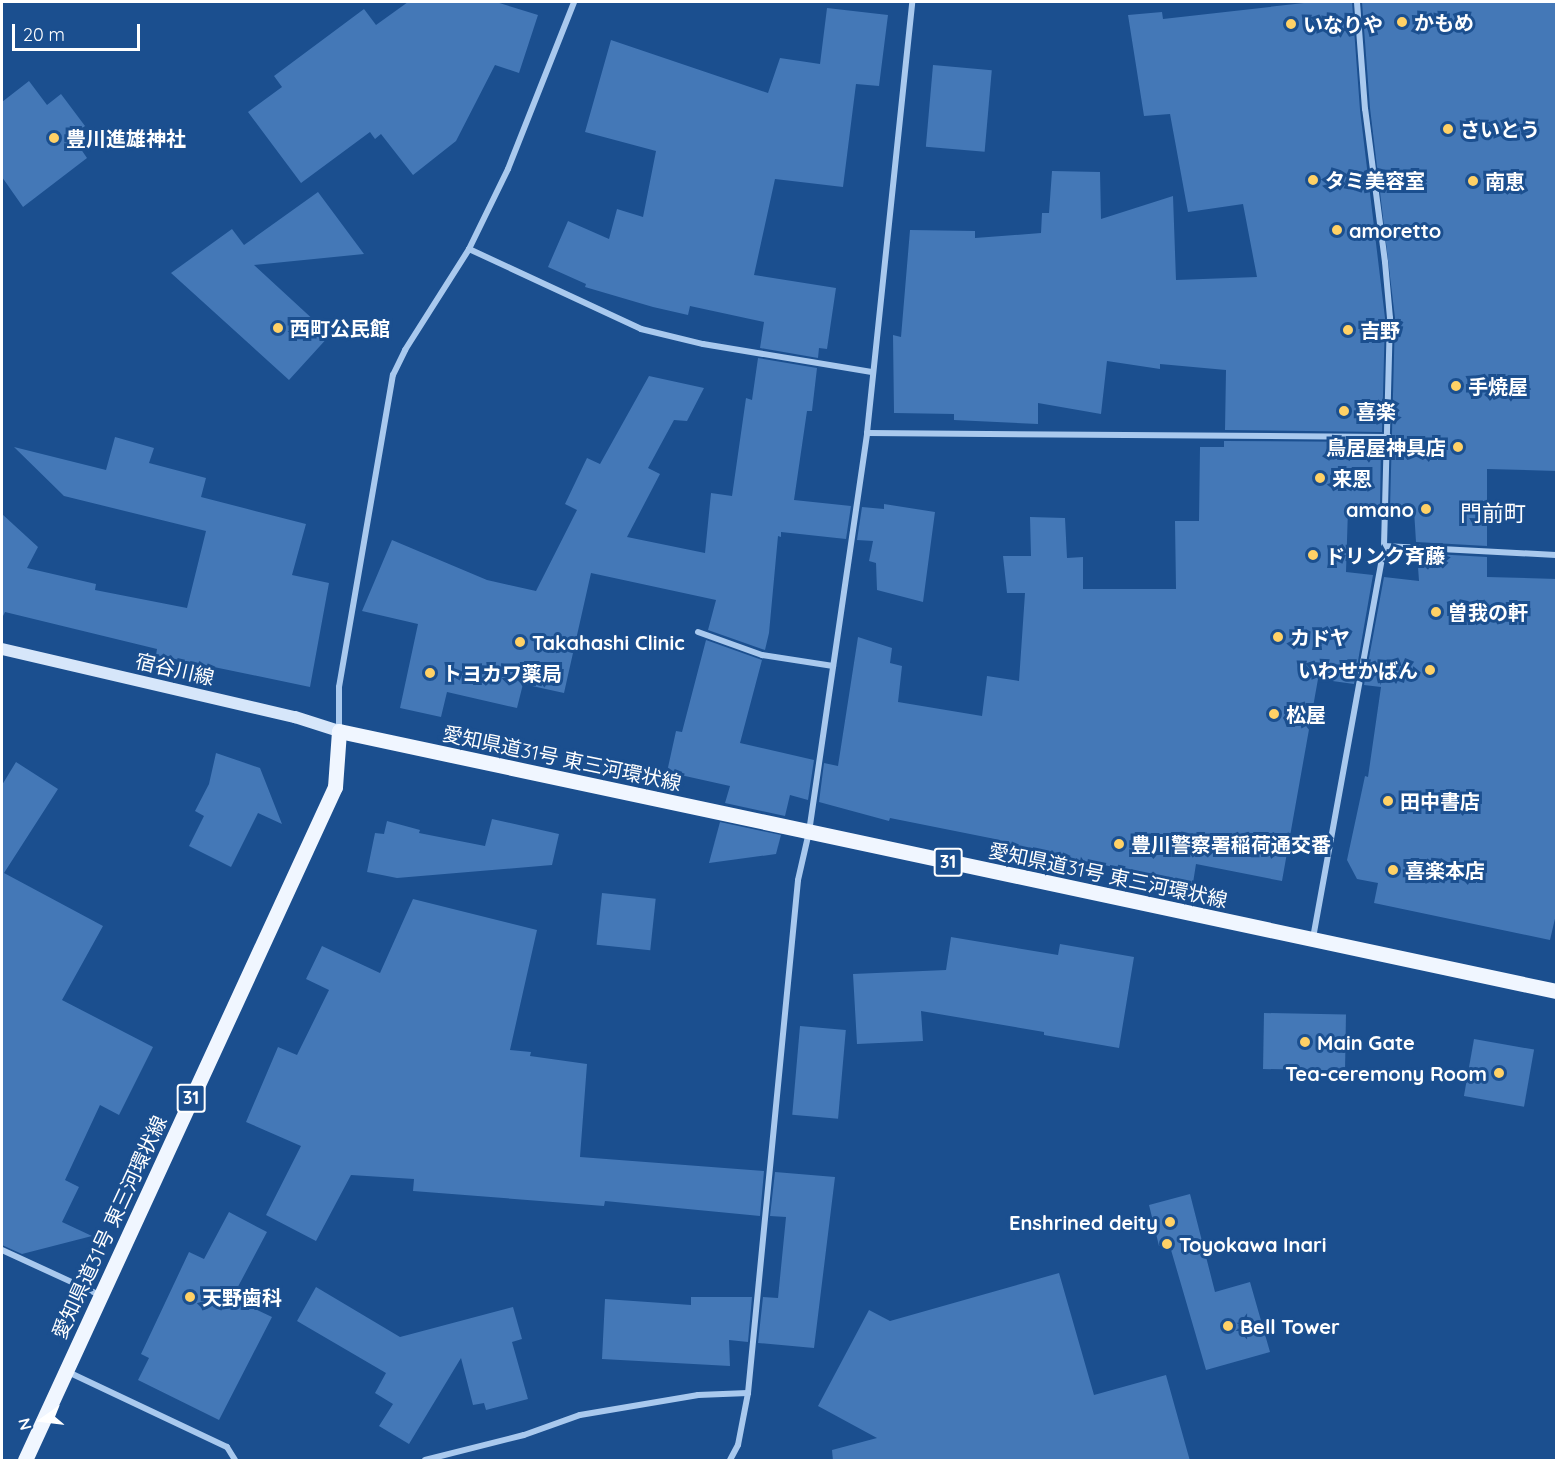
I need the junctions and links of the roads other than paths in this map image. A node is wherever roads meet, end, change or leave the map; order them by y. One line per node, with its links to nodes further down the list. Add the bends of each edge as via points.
1 (574, 2): 4 (street, via 508,168)
2 (912, 2): 5 (street)
3 (1357, 2): 7 (street, via 1365,109 1390,318)
4 (469, 249): 5 (street, via 641,329 704,344); 13 (street, via 393,375 339,687)
5 (872, 372): 6 (street)
6 (867, 433): 7 (street); 12 (street)
7 (1389, 437): 8 (street)
8 (1384, 546): 9 (street); 15 (street)
9 (1557, 555)
10 (698, 632): 12 (street, via 762,655)
11 (2, 649): 13 (main road, 宿谷川線, via 295,717)
12 (833, 666): 14 (street)
13 (339, 731): 14 (main road, 愛知県道31号 東三河環状線 / 31); 18 (main road, 愛知県道31号 東三河環状線 / 31, via 335,787)
14 (809, 832): 15 (main road, 愛知県道31号 東三河環状線 / 31); 20 (street, via 798,880)
15 (1313, 940): 16 (main road, 愛知県道31号 東三河環状線 / 31)
16 (1557, 991)
17 (2, 1250): 18 (street)
18 (100, 1296): 19 (main road, 愛知県道31号 東三河環状線 / 31)
19 (66, 1371): 21 (main road, 愛知県道31号 東三河環状線 / 31); 22 (street, via 227,1447)
20 (748, 1393): 23 (street, via 698,1395 580,1415 524,1435); 24 (street, via 738,1445)
21 (25, 1461)
22 (235, 1461)
23 (425, 1461)
24 (730, 1461)

